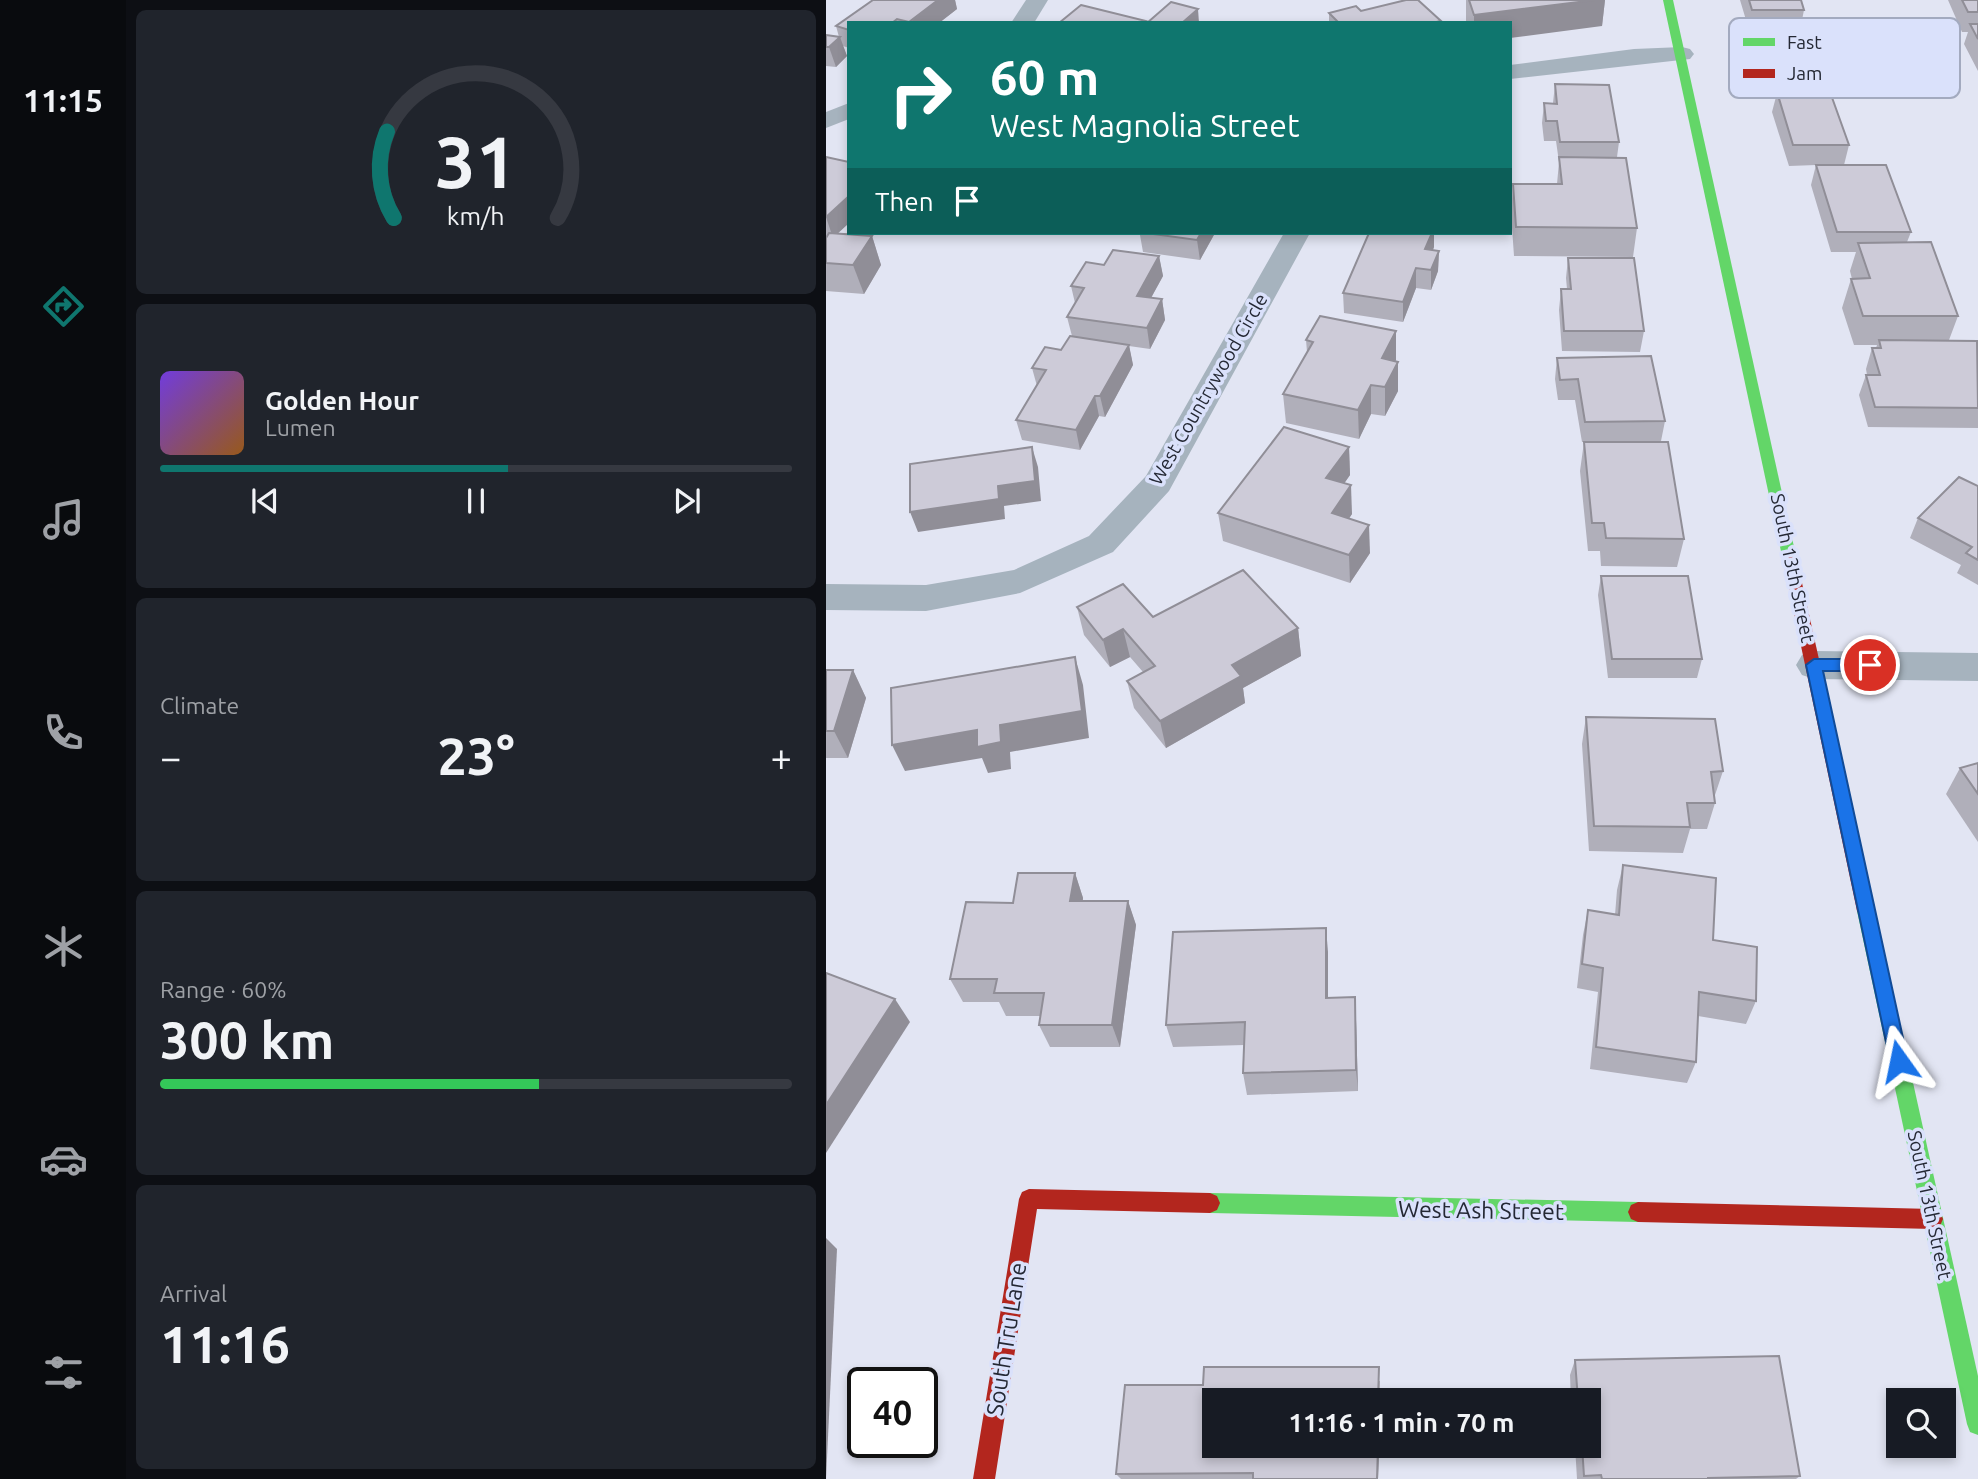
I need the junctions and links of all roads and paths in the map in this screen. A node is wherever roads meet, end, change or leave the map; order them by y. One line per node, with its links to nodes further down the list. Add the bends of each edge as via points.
1 (1037, 0): 3 (street)
2 (1668, 0): 4 (street, South 13th Street)
3 (1023, 21)
4 (1682, 54): 5 (street); 10 (street, South 13th Street)
5 (1512, 72)
6 (847, 111): 7 (street)
7 (826, 121)
8 (1296, 235): 9 (street, West Countrywood Circle, via 1158,483 1101,544 1020,581 926,598)
9 (826, 597)
10 (1814, 665): 11 (street); 13 (street, South 13th Street)
11 (1978, 667)
12 (1029, 1199): 13 (street, West Ash Street); 15 (street, South Tru Lane)
13 (1933, 1219): 14 (street, South 13th Street)
14 (1978, 1424)
15 (984, 1479)

